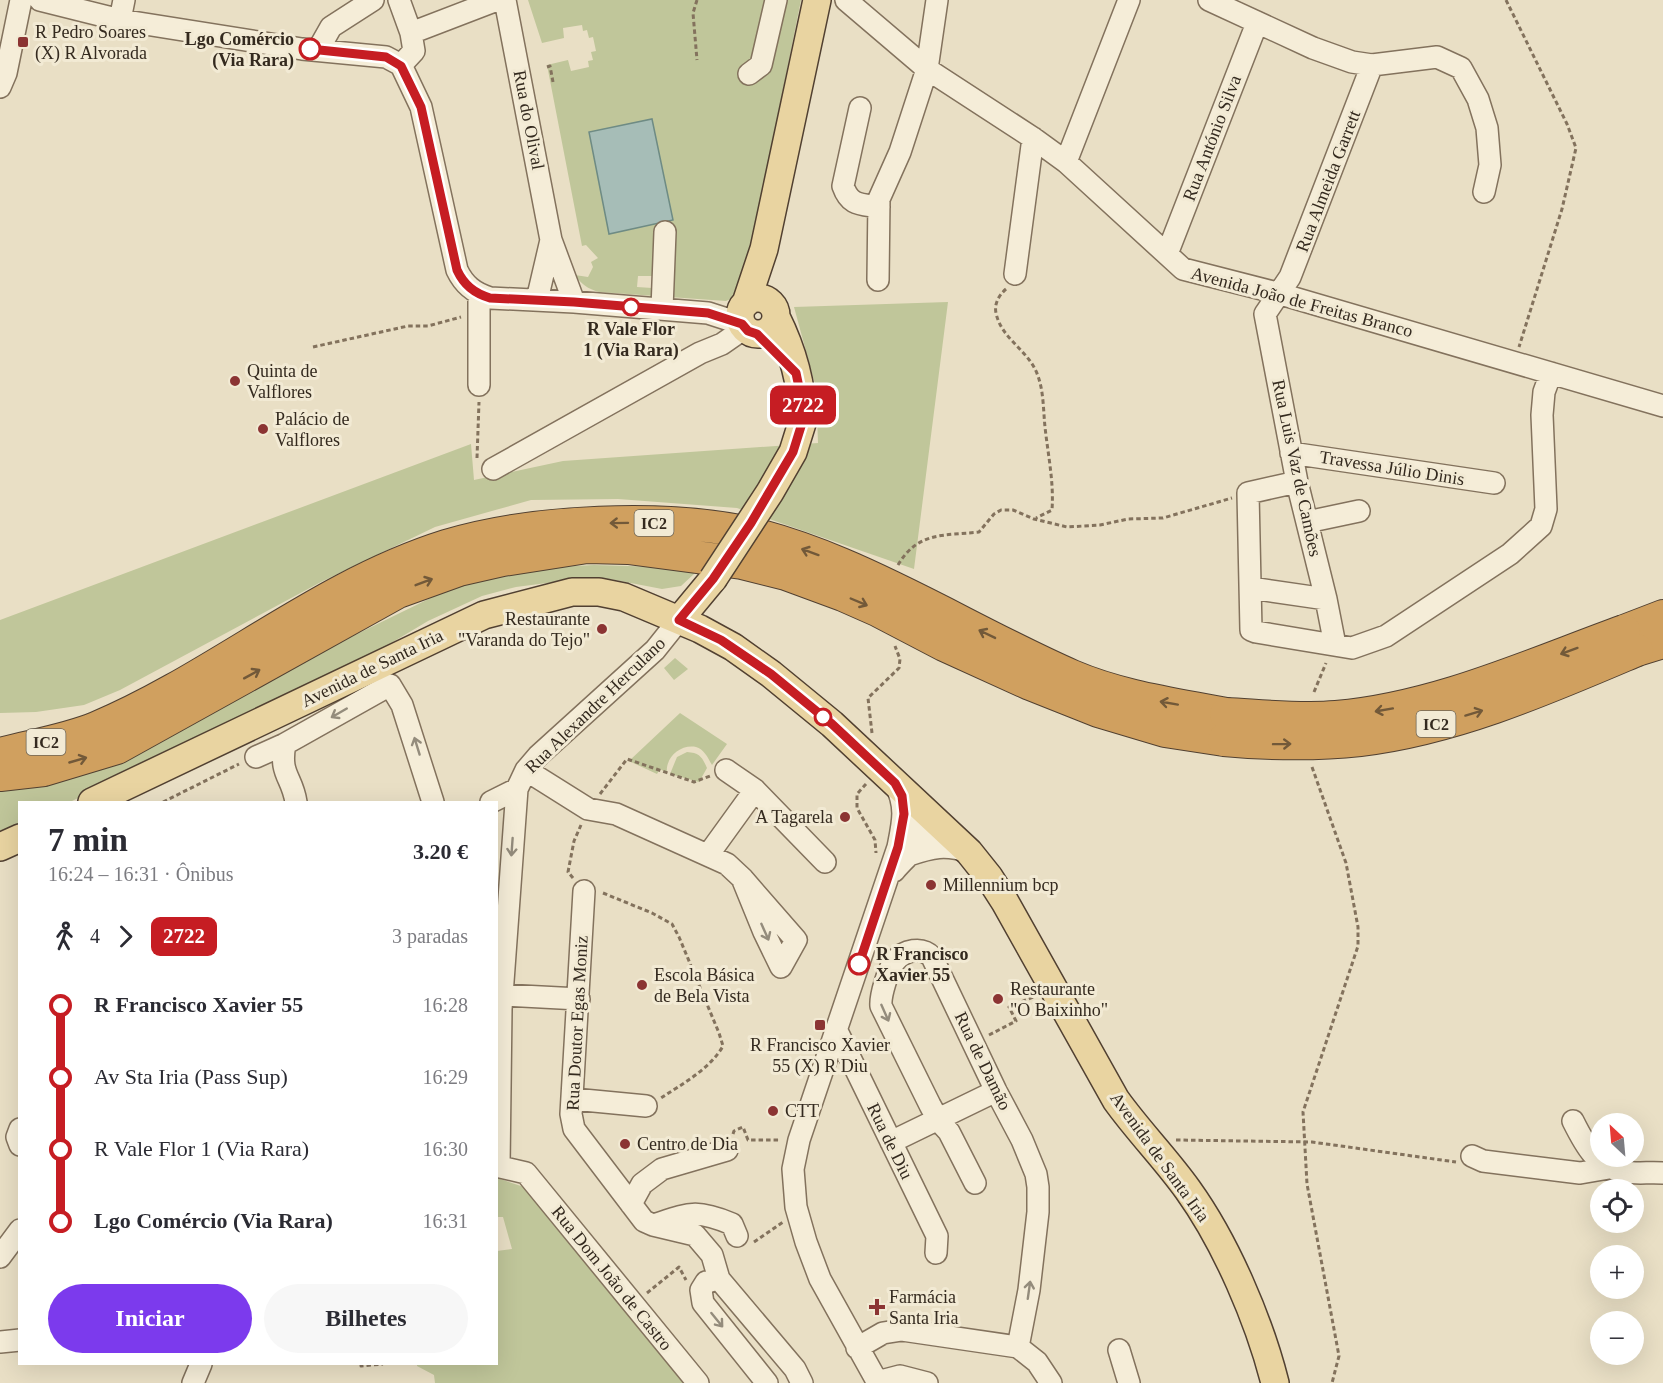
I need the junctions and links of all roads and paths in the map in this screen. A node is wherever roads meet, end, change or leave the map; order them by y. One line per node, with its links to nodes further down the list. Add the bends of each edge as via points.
1 (21, 0): 26 (street)
2 (40, 0): 15 (street)
3 (374, 0): 18 (street, via 331,27)
4 (399, 0): 17 (street)
5 (497, 0): 17 (street)
6 (506, 0): 33 (street, Rua do Olival)
7 (697, 0): 19 (path, via 693,13)
8 (776, 0): 24 (street, via 761,65)
9 (817, 0): 43 (main road, via 764,249)
10 (846, 0): 23 (street, Avenida João de Freitas Branco)
11 (937, 0): 23 (street)
12 (1129, 0): 29 (street)
13 (1209, 0): 16 (street)
14 (1506, 0): 46 (path, via 1576,148 1562,209)
15 (122, 10): 18 (street)
16 (1257, 23): 21 (street, via 1352,62); 34 (street, Rua António Silva)
17 (411, 33): 20 (street, via 414,51)
18 (318, 50): 20 (street)
19 (697, 60)
20 (393, 61): 38 (street, via 421,107 457,270)
21 (1372, 65): 30 (street, via 1437,57 1461,68 1478,99 1487,128 1490,165); 37 (street, Rua Almeida Garrett, via 1290,277)
22 (547, 66): 25 (path)
23 (927, 69): 28 (street, Avenida João de Freitas Branco); 31 (street)
24 (749, 74)
25 (553, 82)
26 (0, 87)
27 (860, 108): 31 (street, via 843,186 853,203)
28 (1033, 138): 29 (street, Avenida João de Freitas Branco); 35 (street)
29 (1066, 162): 34 (street, Avenida João de Freitas Branco)
30 (1484, 192)
31 (879, 207): 36 (street)
32 (665, 232): 41 (street)
33 (552, 240): 39 (street, Rua do Olival); 40 (street, Rua do Olival)
34 (1167, 254): 37 (street, Avenida João de Freitas Branco, via 1183,269)
35 (1015, 274): 56 (path, via 996,304 996,313 1003,332 1035,369 1044,403 1052,510)
36 (878, 280)
37 (1277, 293): 46 (street, Avenida João de Freitas Branco); 50 (street, Rua Luis Vaz de Camões, via 1265,314)
38 (479, 295): 39 (street); 44 (path, via 462,317); 48 (street)
39 (537, 300): 40 (street)
40 (574, 302): 41 (street)
41 (662, 309): 42 (street)
42 (708, 313): 43 (street); 45 (street, via 709,333)
43 (754, 317): 45 (street, via 722,344); 62 (main road, Rua Alexandre Herculano, bridge, via 796,373 803,420 793,452 770,492 713,579)
44 (314, 347)
45 (700, 353): 51 (street)
46 (1515, 362): 47 (street, Avenida João de Freitas Branco)
47 (1551, 372): 49 (street, Avenida João de Freitas Branco); 66 (street, via 1542,415 1546,508 1541,526 1510,554 1386,636 1352,648)
48 (479, 385): 51 (path)
49 (1663, 406)
50 (1291, 453): 52 (street, Rua Luis Vaz de Camões); 53 (street, Travessa Júlio Dinis)
51 (485, 465)
52 (1297, 482): 54 (street); 57 (street, Rua Luis Vaz de Camões)
53 (1494, 483)
54 (1248, 493): 56 (path, via 1162,518 1067,527); 59 (street)
55 (1359, 511): 57 (street)
56 (1034, 519): 58 (path, via 1013,510 1001,510 979,532 925,538 906,552)
57 (1307, 522): 60 (street, Rua Luis Vaz de Camões)
58 (898, 565)
59 (1251, 588): 60 (street); 66 (street, via 1251,630)
60 (1326, 599): 66 (street, Rua Luis Vaz de Camões)
61 (1663, 616): 69 (highway, IC2, one-way to 69, bridge, via 1492,681 1436,698 1336,717)
62 (679, 620): 63 (main road, Avenida de Santa Iria, via 624,597 572,592 484,615); 77 (street, Rua Alexandre Herculano, via 655,650); 80 (main road, Avenida de Santa Iria, via 721,640 771,674)
63 (437, 636): 67 (street, via 437,649 396,670); 83 (main road, Avenida de Santa Iria)
64 (1663, 642): 69 (highway, IC2, one-way to 64, bridge, via 1278,744 1349,741 1420,729 1484,710)
65 (894, 643): 72 (path, via 899,668 868,698 872,732)
66 (1335, 645): 68 (path)
67 (390, 685): 73 (street, one-way to 73); 86 (street, one-way to 67, via 406,716)
68 (1314, 692)
69 (1225, 727): 70 (highway, IC2, one-way to 70, via 1075,677 875,579 780,541 706,526 618,523 508,532 417,556 353,585 147,704); 79 (highway, IC2, one-way to 69, via 44,770 117,748 398,592 428,580 503,560 597,547 717,559 786,574 877,610 955,650 1088,707 1165,730)
70 (93, 729): 71 (highway); 74 (highway, IC2)
71 (0, 733)
72 (869, 736)
73 (284, 751): 75 (street); 85 (street, via 283,768)
74 (0, 754)
75 (256, 757): 84 (path)
76 (1310, 764): 112 (path, via 1346,863 1358,946 1303,1112)
77 (526, 770): 81 (street, Rua Alexandre Herculano); 88 (street)
78 (726, 770): 82 (street); 88 (path, via 694,782 627,759)
79 (0, 775)
80 (887, 775): 89 (main road, Avenida de Santa Iria); 92 (street, via 902,796); 97 (path, via 857,794 857,808 875,840 876,876)
81 (517, 789): 87 (street); 101 (street, one-way to 101)
82 (755, 790): 94 (street); 95 (street)
83 (94, 801)
84 (165, 801)
85 (296, 801)
86 (433, 801)
87 (493, 801)
88 (588, 809): 94 (street, via 616,814); 98 (path, via 574,841 568,872)
89 (935, 819): 92 (street, via 916,826); 93 (main road, Avenida de Santa Iria)
90 (18, 839): 91 (main road)
91 (0, 847)
92 (902, 852): 93 (street, via 936,847); 97 (street)
93 (969, 852): 99 (main road, Avenida de Santa Iria, via 997,889)
94 (708, 855): 96 (street, via 727,864)
95 (825, 862)
96 (742, 878)
97 (885, 883): 102 (street)
98 (584, 891): 100 (street, Rua Doutor Egas Moniz); 106 (path, via 602,892 672,924 723,1046 717,1056 682,1085)
99 (1053, 988): 103 (path, via 1009,1008 1016,1021); 142 (main road, Avenida de Santa Iria, via 1116,1100 1208,1221 1246,1301)
100 (579, 999): 101 (street); 105 (street, Rua Doutor Egas Moniz)
101 (500, 1004): 115 (street)
102 (837, 1031): 110 (street); 111 (street, Rua de Diu)
103 (995, 1032)
104 (996, 1091): 107 (street); 107 (street, Rua de Damão, one-way to 107, via 932,957 919,950 898,958 892,964 881,1006); 130 (street, Rua de Damão, one-way to 104, via 1029,1290 1038,1186 1022,1140)
105 (573, 1099): 106 (street); 119 (street, Rua Doutor Egas Moniz, via 574,1129)
106 (646, 1106)
107 (938, 1120): 111 (street); 118 (street, Rua de Damão, via 949,1132)
108 (1573, 1121): 116 (street, via 1595,1158)
109 (1180, 1139): 112 (path)
110 (799, 1140): 113 (path, via 748,1140 743,1127 734,1131); 120 (street, via 793,1169)
111 (891, 1142): 124 (street, Rua de Diu, via 936,1236)
112 (1304, 1142): 114 (path); 143 (path, via 1307,1184 1339,1356)
113 (727, 1150): 119 (street, via 662,1168 642,1184)
114 (1468, 1159): 116 (street, via 1580,1173)
115 (498, 1166): 136 (street, Rua Dom João de Castro, via 526,1173)
116 (1609, 1168): 117 (street)
117 (1658, 1171)
118 (975, 1183)
119 (631, 1204): 121 (street, Rua Doutor Egas Moniz, via 644,1221)
120 (800, 1220): 123 (path, via 785,1221 744,1249); 131 (street, via 820,1279)
121 (653, 1225): 123 (street, via 695,1213 732,1224); 126 (street, Rua Doutor Egas Moniz, via 695,1235)
122 (18, 1233): 125 (street)
123 (737, 1236)
124 (936, 1253)
125 (0, 1257)
126 (704, 1280): 127 (path, via 679,1267); 137 (street, Rua Doutor Egas Moniz, one-way to 137, via 703,1303); 138 (street, Rua Doutor Egas Moniz, via 795,1370)
127 (645, 1294)
128 (18, 1340): 129 (street)
129 (0, 1342)
130 (1018, 1347): 131 (street, via 902,1330 883,1333); 140 (street, via 1037,1362)
131 (857, 1348): 134 (street)
132 (1119, 1350): 141 (street)
133 (201, 1365): 135 (street)
134 (877, 1382): 139 (street, via 900,1376)
135 (193, 1383)
136 (698, 1383)
137 (767, 1383)
138 (802, 1383)
139 (927, 1383)
140 (1051, 1383)
141 (1129, 1383)
142 (1275, 1383)
143 (1332, 1383)

